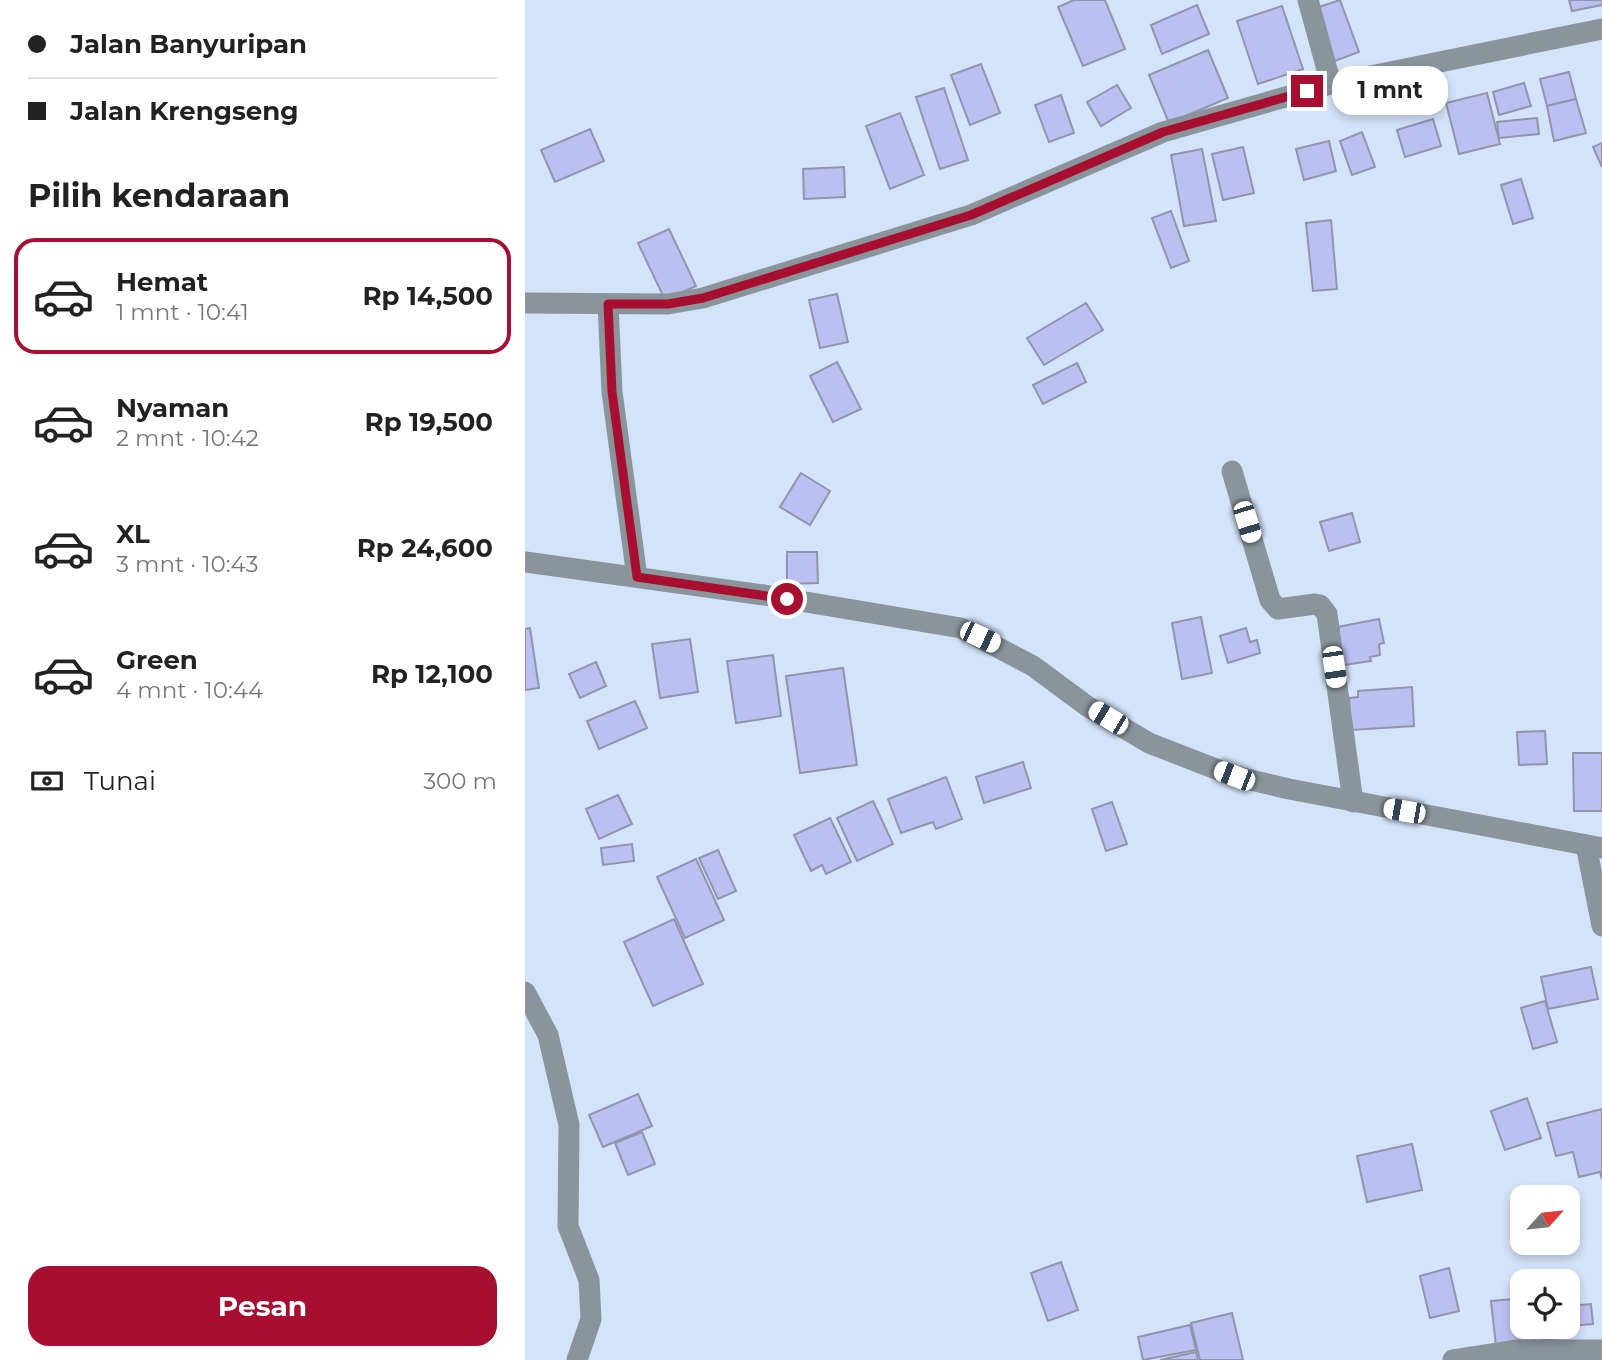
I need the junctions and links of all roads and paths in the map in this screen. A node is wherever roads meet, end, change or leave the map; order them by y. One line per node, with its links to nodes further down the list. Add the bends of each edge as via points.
1 (1308, 0): 3 (street)
2 (1602, 29): 3 (street)
3 (1331, 84): 5 (street, via 1163,132 971,215 703,298 668,304)
4 (525, 303): 5 (street)
5 (608, 304): 8 (street, via 612,392)
6 (1232, 471): 9 (street, via 1274,606 1285,610 1315,604 1327,614)
7 (525, 562): 8 (street)
8 (637, 577): 9 (street, via 961,628 1033,666 1149,743 1234,776)
9 (1353, 802): 10 (street)
10 (1594, 847): 11 (street)
11 (1602, 926)
12 (525, 992): 14 (street, via 548,1035 569,1125 568,1226 589,1280 591,1319)
13 (1602, 1350): 15 (street, via 1518,1350)
14 (577, 1360)
15 (1453, 1360)

